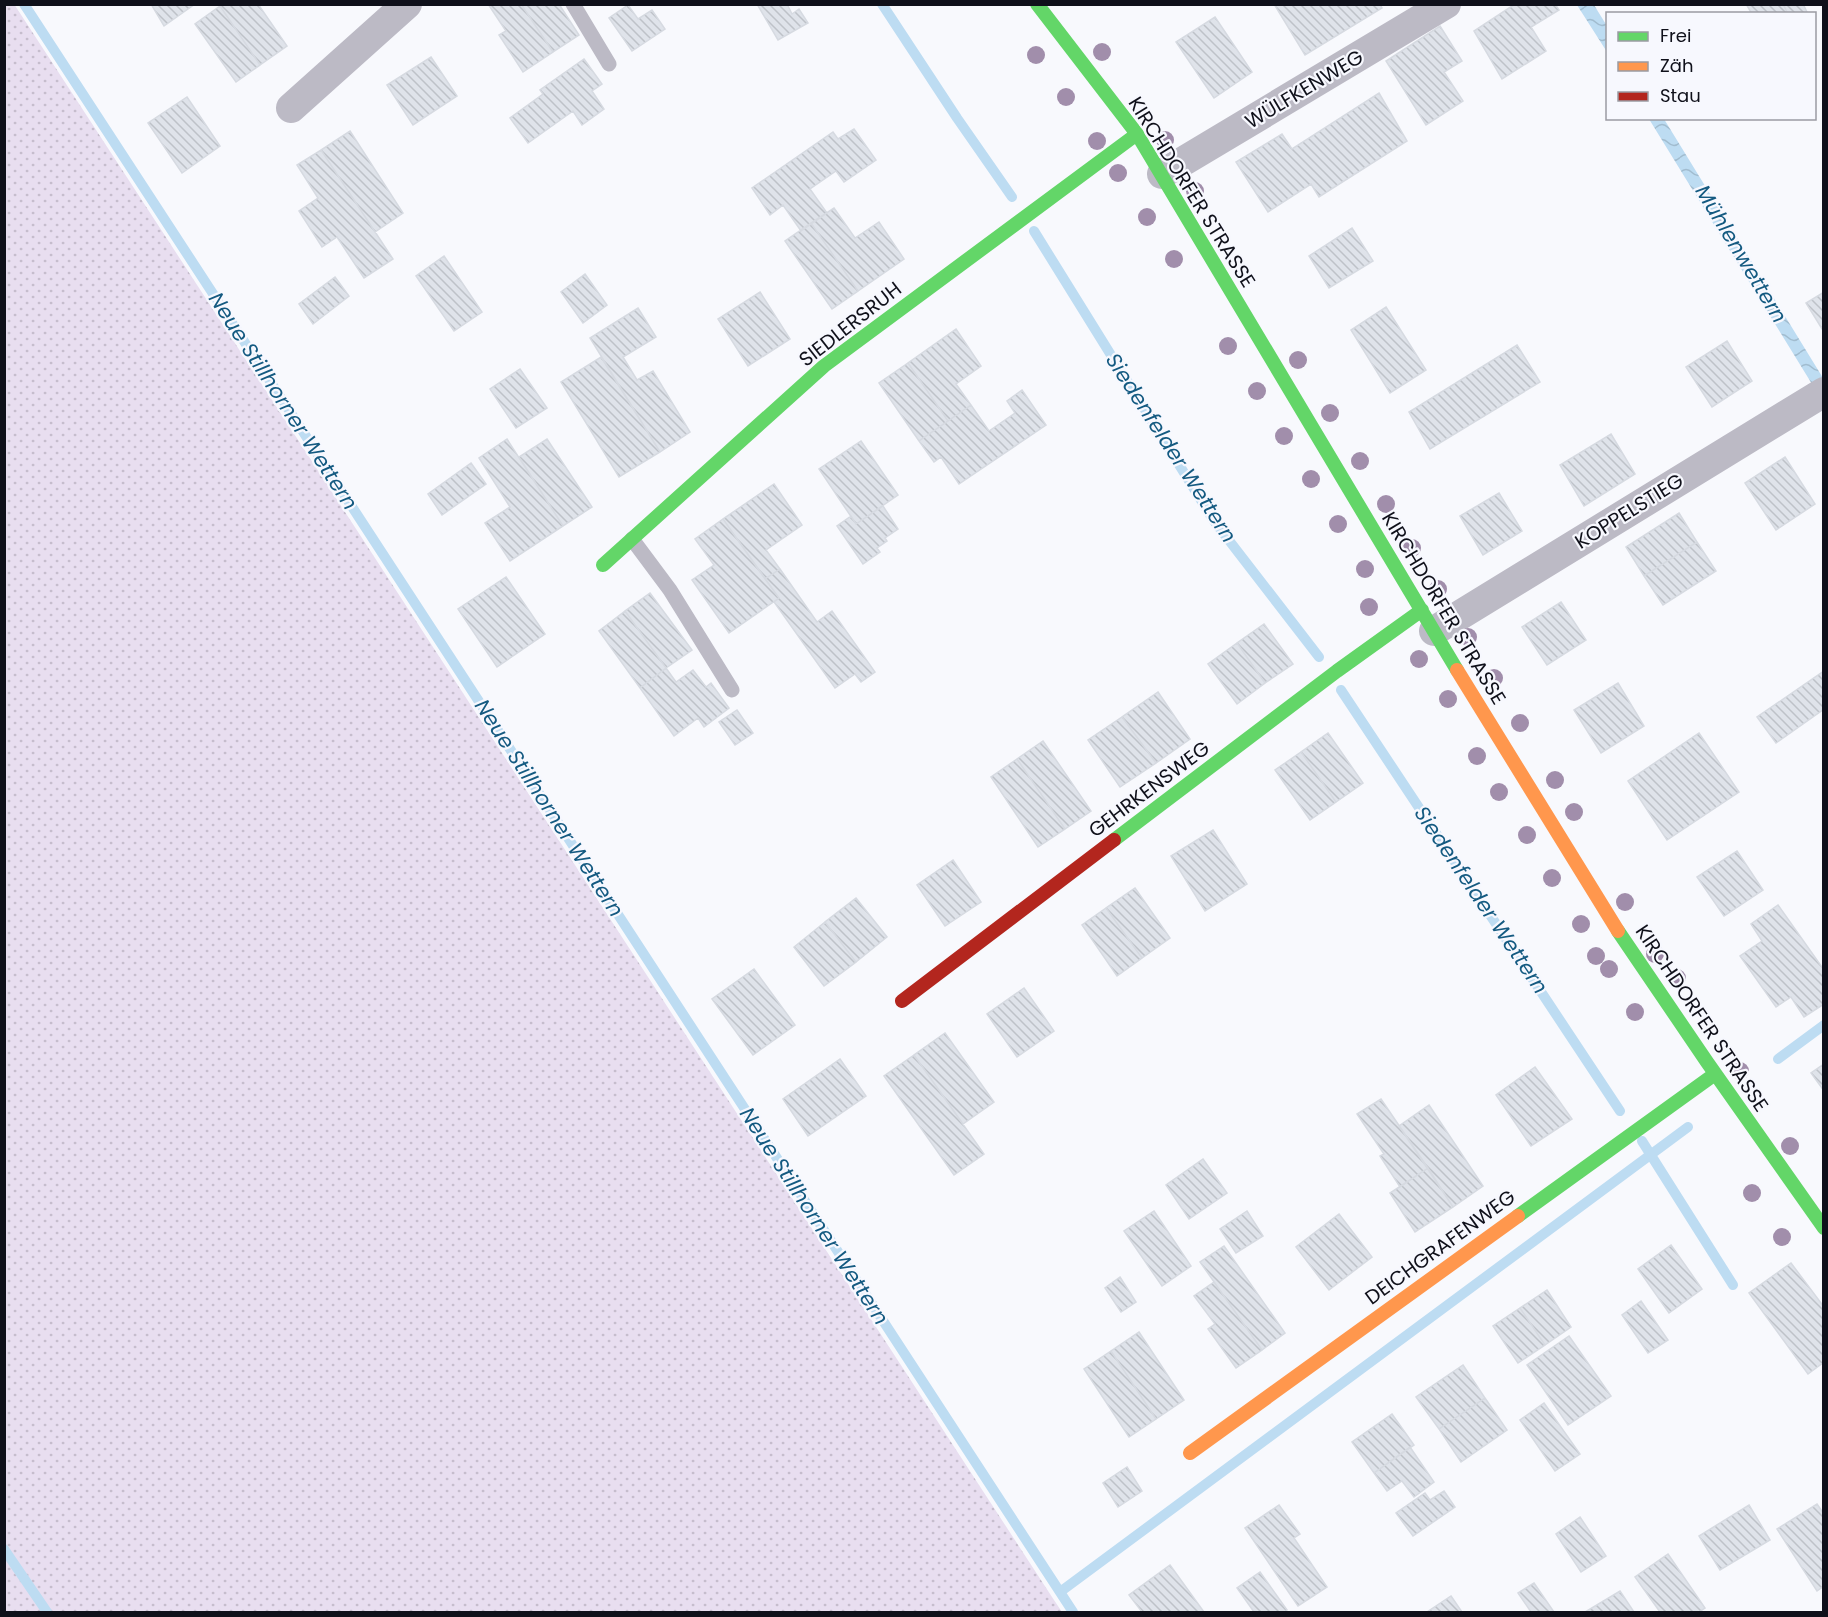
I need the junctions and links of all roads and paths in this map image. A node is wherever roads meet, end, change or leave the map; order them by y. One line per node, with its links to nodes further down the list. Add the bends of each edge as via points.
1 (407, 4): 6 (street)
2 (573, 4): 5 (lane)
3 (1037, 4): 7 (street, KIRCHDORFER STRASSE)
4 (1446, 4): 8 (street, WÜLFKENWEG)
5 (609, 64)
6 (291, 108)
7 (1137, 134): 8 (street, KIRCHDORFER STRASSE); 10 (street, SIEDLERSRUH, via 824,366)
8 (1162, 174): 12 (street, KIRCHDORFER STRASSE)
9 (1816, 396): 12 (street, KOPPELSTIEG)
10 (632, 539): 11 (street, SIEDLERSRUH); 13 (lane, via 670,590)
11 (603, 565)
12 (1428, 620): 14 (street, GEHRKENSWEG, via 1337,671); 15 (street, KIRCHDORFER STRASSE, via 1595,895)
13 (732, 690)
14 (902, 1001)
15 (1715, 1074): 16 (street, KIRCHDORFER STRASSE); 17 (street, DEICHGRAFENWEG)
16 (1824, 1228)
17 (1190, 1453)

